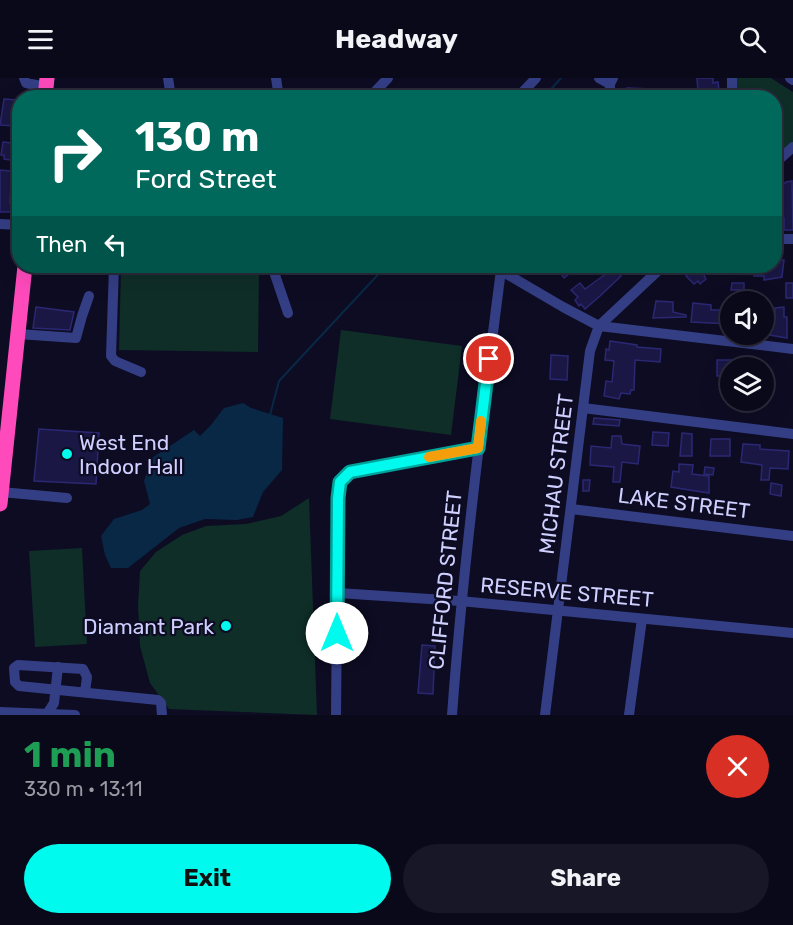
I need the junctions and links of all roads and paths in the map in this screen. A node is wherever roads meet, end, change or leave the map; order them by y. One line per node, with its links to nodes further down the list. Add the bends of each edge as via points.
1 (24, 78): 6 (street, via 26,83)
2 (388, 78): 7 (street)
3 (536, 78): 8 (street)
4 (599, 78): 5 (street)
5 (611, 81)
6 (46, 88)
7 (377, 90)
8 (525, 90)
9 (24, 273): 18 (highway)
10 (114, 273): 20 (street, via 111,356)
11 (274, 273): 16 (street)
12 (499, 273): 24 (street, CLIFFORD STREET)
13 (509, 273): 17 (street)
14 (656, 273): 17 (street, MICHAU STREET)
15 (89, 296): 18 (street, via 76,338)
16 (288, 313)
17 (599, 326): 19 (street); 22 (street, MICHAU STREET, via 590,351)
18 (18, 334): 21 (highway)
19 (793, 349)
20 (141, 372)
21 (6, 402): 25 (highway)
22 (583, 408): 23 (street); 27 (street, MICHAU STREET)
23 (793, 434)
24 (478, 448): 29 (street, via 345,476 338,498); 30 (street, CLIFFORD STREET)
25 (1, 498): 26 (street)
26 (67, 498)
27 (571, 509): 28 (street, LAKE STREET); 31 (street, MICHAU STREET)
28 (793, 536)
29 (338, 593): 30 (street, RESERVE STREET); 41 (street)
30 (460, 601): 31 (street, RESERVE STREET); 42 (street, CLIFFORD STREET)
31 (559, 611): 32 (street, RESERVE STREET); 43 (street, MICHAU STREET)
32 (642, 619): 33 (street, RESERVE STREET); 44 (street)
33 (793, 633)
34 (58, 667): 35 (street); 35 (street, via 18,665 14,670 19,686); 36 (street, via 85,670)
35 (57, 690): 36 (street); 38 (street)
36 (85, 692): 40 (street, via 158,700)
37 (0, 712): 38 (street)
38 (47, 714): 39 (street)
39 (75, 715)
40 (162, 715)
41 (336, 715)
42 (452, 715)
43 (545, 715)
44 (629, 715)

